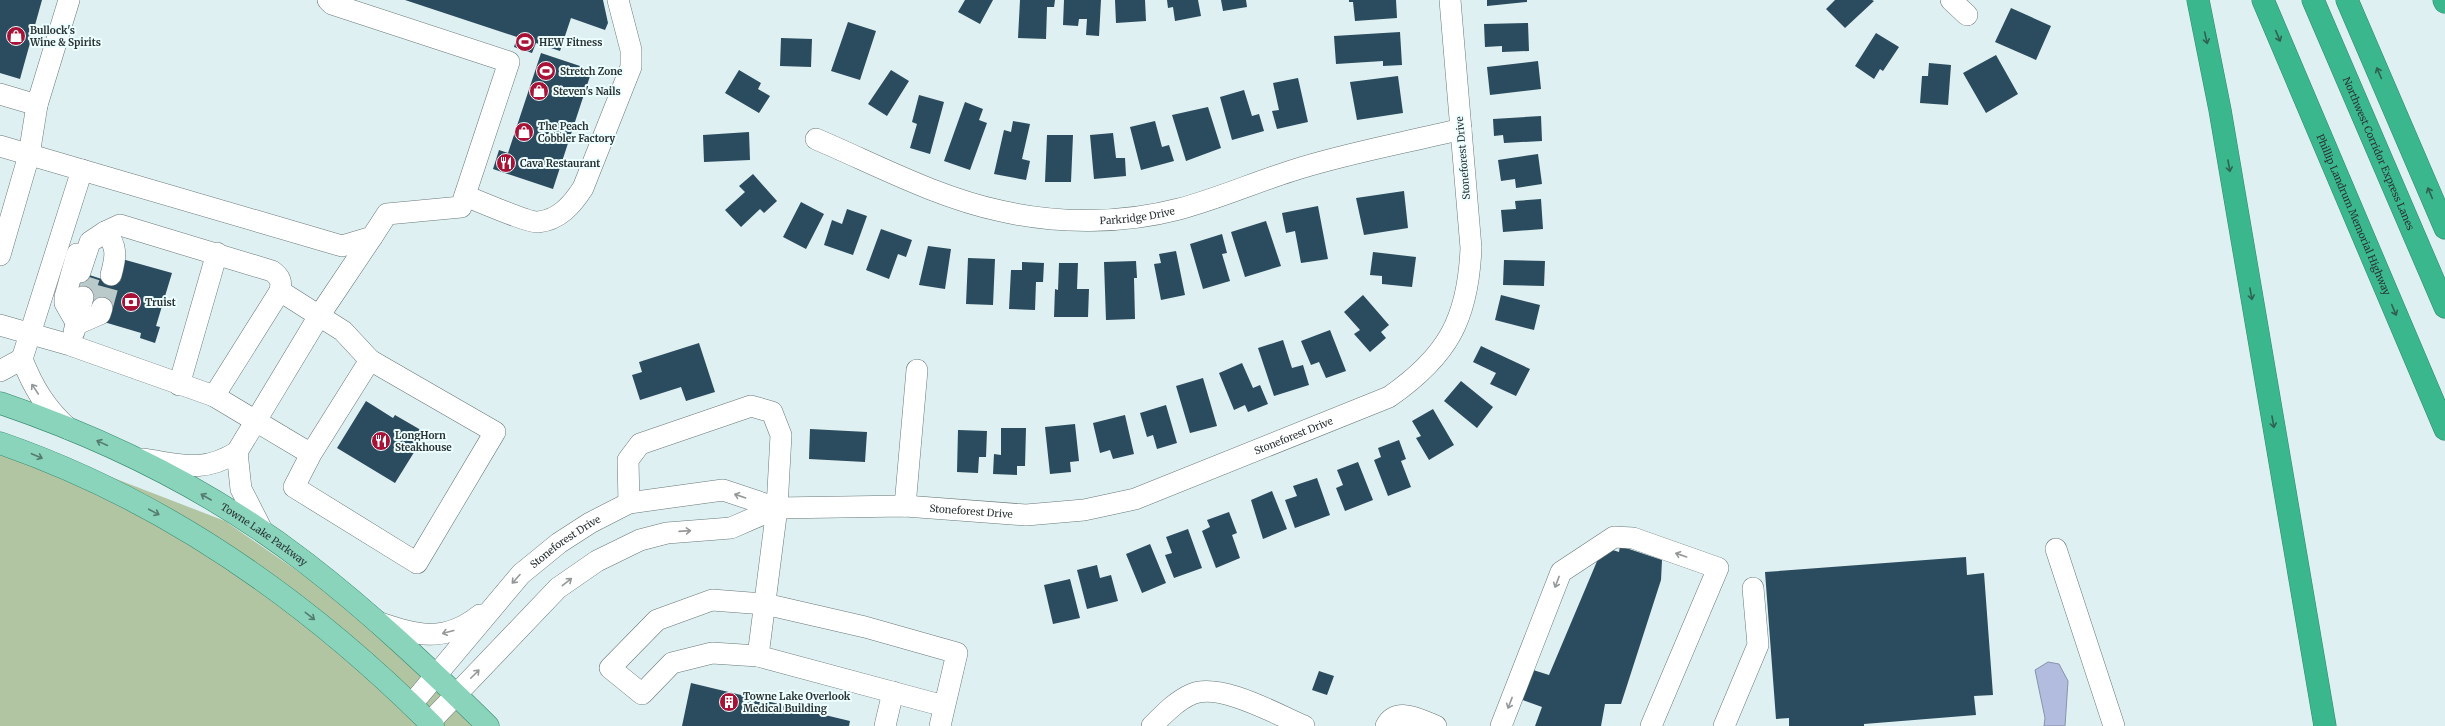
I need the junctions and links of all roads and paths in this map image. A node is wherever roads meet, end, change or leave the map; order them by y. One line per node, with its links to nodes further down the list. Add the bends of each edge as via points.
1 (70, 0): 12 (street)
2 (328, 0): 18 (street, via 332,4 509,62)
3 (618, 0): 18 (street, via 631,50 631,67 583,188 572,204 559,216 536,223)
4 (1450, 0): 13 (street, Stoneforest Drive)
5 (1951, 0): 10 (street)
6 (2198, 0): 74 (highway, one-way to 74, via 2221,118)
7 (2262, 0): 42 (highway, Phillip Landrum Memorial Highway, one-way to 42)
8 (2313, 0): 27 (highway, Northwest Corridor Express Lanes)
9 (2348, 0): 19 (highway, one-way to 9)
10 (1967, 15)
11 (0, 94): 12 (street)
12 (37, 105): 16 (street)
13 (1461, 129): 14 (street, Parkridge Drive, via 1291,171 1177,209 1141,216 1090,220 1032,217 974,204 919,185); 48 (street, Stoneforest Drive, via 1471,248 1470,280 1463,309 1451,336 1434,360 1413,380 1395,392 1135,499 1084,510 1026,515)
14 (816, 139)
15 (0, 146): 16 (street)
16 (29, 155): 17 (street); 23 (street)
17 (82, 170): 21 (street, via 342,246); 31 (street)
18 (465, 196): 21 (street, via 461,207 387,214)
19 (2445, 228)
20 (105, 232): 22 (street, via 120,225); 24 (street, via 98,245); 29 (street, via 92,234 80,246 64,297 64,303)
21 (372, 237): 28 (street)
22 (217, 253): 25 (street, via 272,271 282,284); 37 (street)
23 (0, 256)
24 (95, 275)
25 (280, 291): 28 (street); 38 (street)
26 (88, 300): 29 (street)
27 (2445, 307)
28 (319, 316): 34 (street, via 344,332); 40 (street)
29 (77, 324): 32 (street)
30 (0, 325): 31 (street)
31 (30, 332): 32 (street); 33 (street)
32 (70, 344): 37 (street)
33 (22, 358): 36 (street); 41 (street, one-way to 33, via 53,415 33,387)
34 (370, 360): 45 (street); 45 (street, via 495,432 417,563 294,487)
35 (917, 370): 48 (street)
36 (0, 371)
37 (179, 385): 38 (street)
38 (214, 396): 40 (street)
39 (0, 403): 41 (main road, Towne Lake Parkway)
40 (257, 420): 44 (street); 45 (street)
41 (69, 429): 46 (main road, Towne Lake Parkway, one-way to 41)
42 (2445, 429)
43 (0, 443): 60 (main road, one-way to 60, via 80,474 161,515 202,540 332,633)
44 (237, 452): 46 (street, via 204,467); 50 (street, via 241,489)
45 (311, 454)
46 (135, 458): 50 (main road, Towne Lake Parkway, one-way to 46, via 206,497)
47 (629, 503): 49 (street, Stoneforest Drive, one-way to 47, via 723,490); 49 (street, via 628,460 640,444 751,406 772,412 781,435); 54 (street, Stoneforest Drive, one-way to 54, via 559,543 521,574)
48 (905, 506): 49 (street, Stoneforest Drive)
49 (777, 508): 53 (street); 59 (street, Stoneforest Drive, one-way to 49, via 558,588 597,561 640,540 667,533 731,528)
50 (262, 532): 55 (main road, Towne Lake Parkway, via 305,563)
51 (2056, 549): 73 (street)
52 (1754, 588): 72 (street, via 1758,645)
53 (765, 604): 56 (street); 56 (street, via 712,600 657,620 610,668 642,694 672,663 712,652); 61 (street, via 957,652)
54 (493, 605): 55 (street, one-way to 55, via 474,620 440,635 408,632); 57 (street, Stoneforest Drive)
55 (377, 622): 57 (main road, Towne Lake Parkway)
56 (758, 656): 58 (street)
57 (437, 676): 59 (main road, Towne Lake Parkway); 60 (street, Stoneforest Drive)
58 (893, 692): 61 (street); 64 (street)
59 (456, 694): 62 (street, Stoneforest Drive); 63 (main road, Towne Lake Parkway)
60 (411, 705): 62 (main road)
61 (944, 706): 65 (street)
62 (431, 724)
63 (488, 726)
64 (885, 726)
65 (940, 726)
66 (1152, 726): 67 (street, via 1175,704 1193,693 1207,691 1226,693)
67 (1304, 726)
68 (1386, 726): 69 (street, via 1395,717 1408,715)
69 (1436, 726)
70 (1501, 726): 71 (street, one-way to 70, via 1718,568 1633,538 1614,537 1561,572)
71 (1651, 726)
72 (1724, 726)
73 (2114, 726)
74 (2326, 726)

